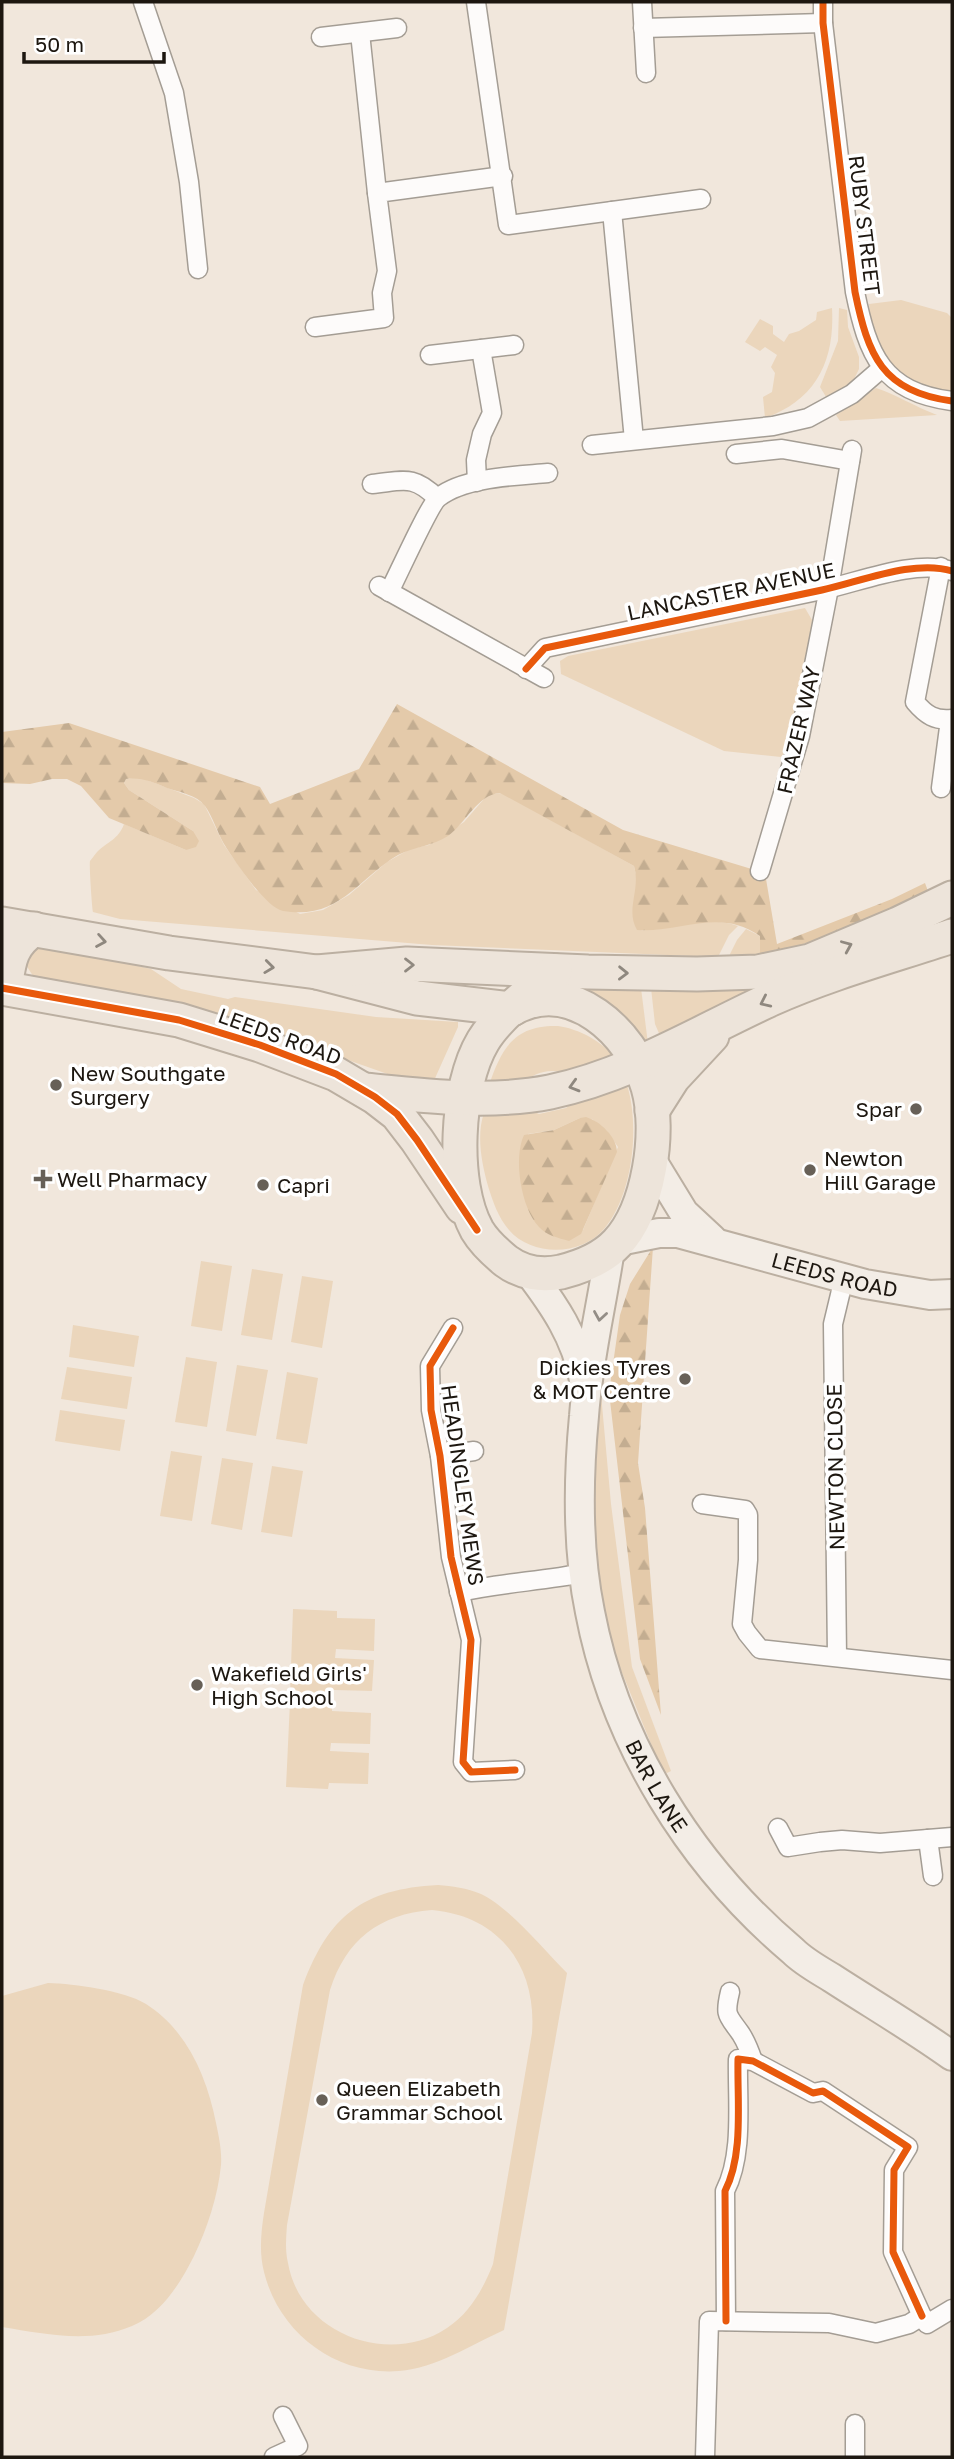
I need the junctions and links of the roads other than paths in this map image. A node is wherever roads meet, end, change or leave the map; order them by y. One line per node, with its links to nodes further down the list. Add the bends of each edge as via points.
1 (144, 2): 15 (street, via 174,93)
2 (476, 2): 11 (street)
3 (642, 2): 7 (street)
4 (823, 2): 5 (street, RUBY STREET)
5 (823, 23): 7 (street); 20 (street, RUBY STREET, via 855,292 863,328)
6 (397, 28): 8 (street)
7 (643, 28): 10 (street)
8 (360, 33): 9 (street); 12 (street)
9 (321, 37)
10 (646, 73)
11 (503, 176): 12 (street); 14 (street, via 508,225)
12 (377, 193): 16 (street, via 387,271 382,293 384,318)
13 (701, 199): 14 (street)
14 (612, 211): 22 (street)
15 (198, 269)
16 (315, 327)
17 (514, 345): 18 (street)
18 (481, 349): 19 (street); 26 (street, via 492,413 476,460)
19 (430, 355)
20 (882, 368): 21 (street, RUBY STREET, via 911,391); 22 (street, via 852,394 808,418 774,426)
21 (952, 401)
22 (634, 440): 23 (street)
23 (592, 445)
24 (736, 454): 30 (street, FRAZER WAY, via 782,449 851,455)
25 (548, 473): 26 (street)
26 (477, 482): 28 (street)
27 (372, 484): 28 (street, via 422,483)
28 (437, 498): 31 (street, via 384,589)
29 (946, 569): 30 (street, LANCASTER AVENUE, via 912,569); 33 (street, via 915,702 937,720)
30 (829, 588): 31 (street, LANCASTER AVENUE, via 545,648); 35 (street, FRAZER WAY, via 800,736)
31 (526, 669): 32 (street)
32 (544, 678)
33 (951, 720): 34 (street)
34 (941, 788)
35 (760, 871)
36 (952, 898): 39 (highway, one-way to 36, via 697,974 776,970 810,961)
37 (18, 926): 40 (highway, one-way to 40, via 169,953); 41 (highway, via 19,940)
38 (952, 936): 43 (highway, one-way to 43, via 817,981)
39 (555, 971): 40 (highway, one-way to 39, via 407,964); 42 (highway)
40 (317, 972): 42 (highway, via 406,996)
41 (3, 994): 45 (highway, LEEDS ROAD, via 164,1016 198,1025 311,1064)
42 (512, 1010): 44 (highway, via 556,999 582,1006 615,1031); 46 (highway, via 483,1040)
43 (728, 1019): 44 (highway); 47 (highway, via 679,1070)
44 (638, 1062): 46 (highway, one-way to 46, via 549,1092); 47 (highway)
45 (364, 1090): 46 (highway); 49 (highway, LEEDS ROAD, via 408,1126)
46 (464, 1098): 49 (highway, via 462,1171)
47 (652, 1111): 48 (highway)
48 (651, 1159): 50 (highway, via 641,1200); 51 (main road, LEEDS ROAD, via 684,1213)
49 (477, 1230): 52 (highway, LEEDS ROAD, via 500,1256)
50 (615, 1245): 51 (main road, LEEDS ROAD, via 669,1232); 52 (highway, via 566,1271); 56 (main road, BAR LANE, one-way to 56)
51 (719, 1245): 53 (main road, LEEDS ROAD)
52 (528, 1271): 56 (main road, BAR LANE, via 565,1324 576,1348)
53 (844, 1279): 54 (main road, LEEDS ROAD, via 930,1295); 62 (street, NEWTON CLOSE, via 833,1324)
54 (952, 1294)
55 (453, 1328): 58 (street, HEADINGLEY MEWS, via 430,1366 431,1410)
56 (586, 1393): 60 (main road, BAR LANE, via 581,1463)
57 (474, 1451): 58 (street, HEADINGLEY MEWS)
58 (440, 1456): 61 (street, HEADINGLEY MEWS)
59 (702, 1504): 62 (street, via 745,1510 748,1515 742,1624 756,1645 769,1651)
60 (584, 1573): 61 (street, HEADINGLEY MEWS); 70 (main road, BAR LANE, via 597,1645 621,1716 657,1788 706,1863 794,1952)
61 (458, 1592): 64 (street, HEADINGLEY MEWS, via 471,1640 463,1762 471,1772)
62 (837, 1656): 63 (street)
63 (952, 1670)
64 (515, 1770)
65 (778, 1828): 67 (street, via 788,1847 842,1840)
66 (952, 1837): 67 (street)
67 (928, 1839): 68 (street)
68 (933, 1876)
69 (730, 1992): 71 (street, via 728,2016)
70 (952, 2056)
71 (754, 2061): 73 (street, via 813,2093 823,2091 908,2147 894,2169 892,2252); 74 (street, via 738,2059 736,2158 725,2192)
72 (952, 2309): 73 (street, via 927,2324)
73 (922, 2316): 74 (street, via 876,2333 829,2323)
74 (726, 2321): 78 (street, via 709,2320)
75 (283, 2416): 77 (street, via 298,2446)
76 (855, 2424): 79 (street)
77 (274, 2457)
78 (705, 2457)
79 (855, 2457)

